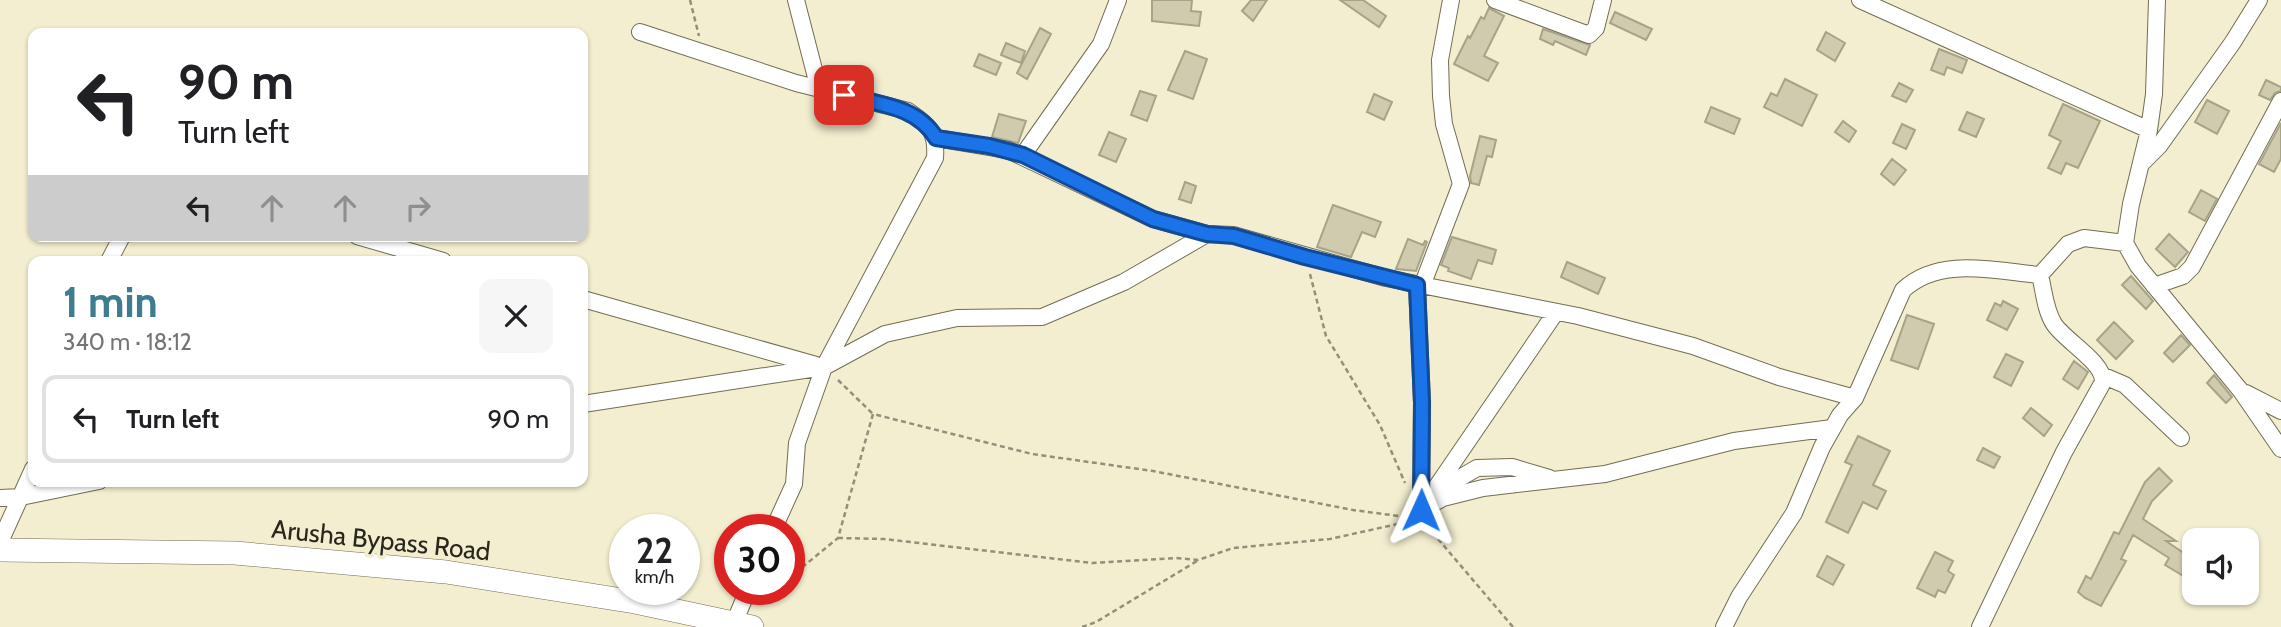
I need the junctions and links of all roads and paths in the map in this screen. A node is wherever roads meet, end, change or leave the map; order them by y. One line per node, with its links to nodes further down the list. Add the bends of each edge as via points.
1 (690, 0): 11 (path)
2 (796, 0): 12 (street)
3 (1118, 0): 16 (street, via 1101,44)
4 (1451, 0): 24 (street, via 1440,60 1441,96 1461,184)
5 (1495, 0): 6 (street, via 1589,35 1596,28)
6 (1603, 0)
7 (1860, 0): 14 (street)
8 (2157, 0): 14 (street)
9 (2259, 0): 17 (street)
10 (640, 33): 11 (street)
11 (702, 53): 12 (street)
12 (819, 89): 15 (street, via 908,111)
13 (2281, 101): 25 (street, via 2192,267 2183,276)
14 (2149, 130): 17 (street)
15 (936, 138): 16 (street); 28 (street, via 935,158)
16 (1023, 155): 18 (street, via 1132,211)
17 (2141, 165): 20 (street)
18 (1207, 234): 22 (street, via 1234,236); 28 (street, via 1124,282 1042,317 957,318 885,334)
19 (378, 242): 21 (street)
20 (2126, 243): 23 (street, via 2084,238 2068,244); 25 (street)
21 (426, 256)
22 (1305, 257): 24 (street); 39 (path, via 1326,337 1380,425)
23 (2040, 275): 29 (street, via 2054,324); 31 (street, via 1964,269 1933,271 1914,279 1896,301)
24 (1420, 285): 27 (street); 44 (street)
25 (2154, 286): 30 (street)
26 (588, 300): 28 (street)
27 (1556, 312): 31 (street, via 1693,346); 44 (street)
28 (824, 367): 32 (street); 34 (path); 43 (street, via 797,443 794,484)
29 (2104, 376): 36 (street, via 2125,385); 55 (street, via 2101,391 2064,452)
30 (2241, 391): 33 (street); 37 (street)
31 (1855, 398): 35 (street)
32 (588, 403)
33 (2281, 411)
34 (873, 414): 44 (path, via 1032,454 1153,471 1353,510); 45 (path)
35 (1832, 428): 44 (street, via 1734,440 1605,474 1483,488 1443,498); 54 (street, via 1794,513)
36 (2181, 438)
37 (2281, 449)
38 (28, 481): 41 (street)
39 (1405, 484)
40 (70, 487): 41 (street)
41 (21, 497): 42 (street); 46 (street)
42 (0, 498)
43 (780, 514)
44 (1421, 515): 48 (path, via 1330,539 1240,547); 53 (path)
45 (838, 538): 48 (path, via 1092,564); 49 (path)
46 (0, 542)
47 (0, 550): 51 (main road, Arusha Bypass Road, via 235,553 446,572 635,602)
48 (1198, 560): 52 (path)
49 (805, 565)
50 (746, 605): 51 (street)
51 (743, 625)
52 (1082, 627)
53 (1513, 627)
54 (1724, 627)
55 (1980, 627)

